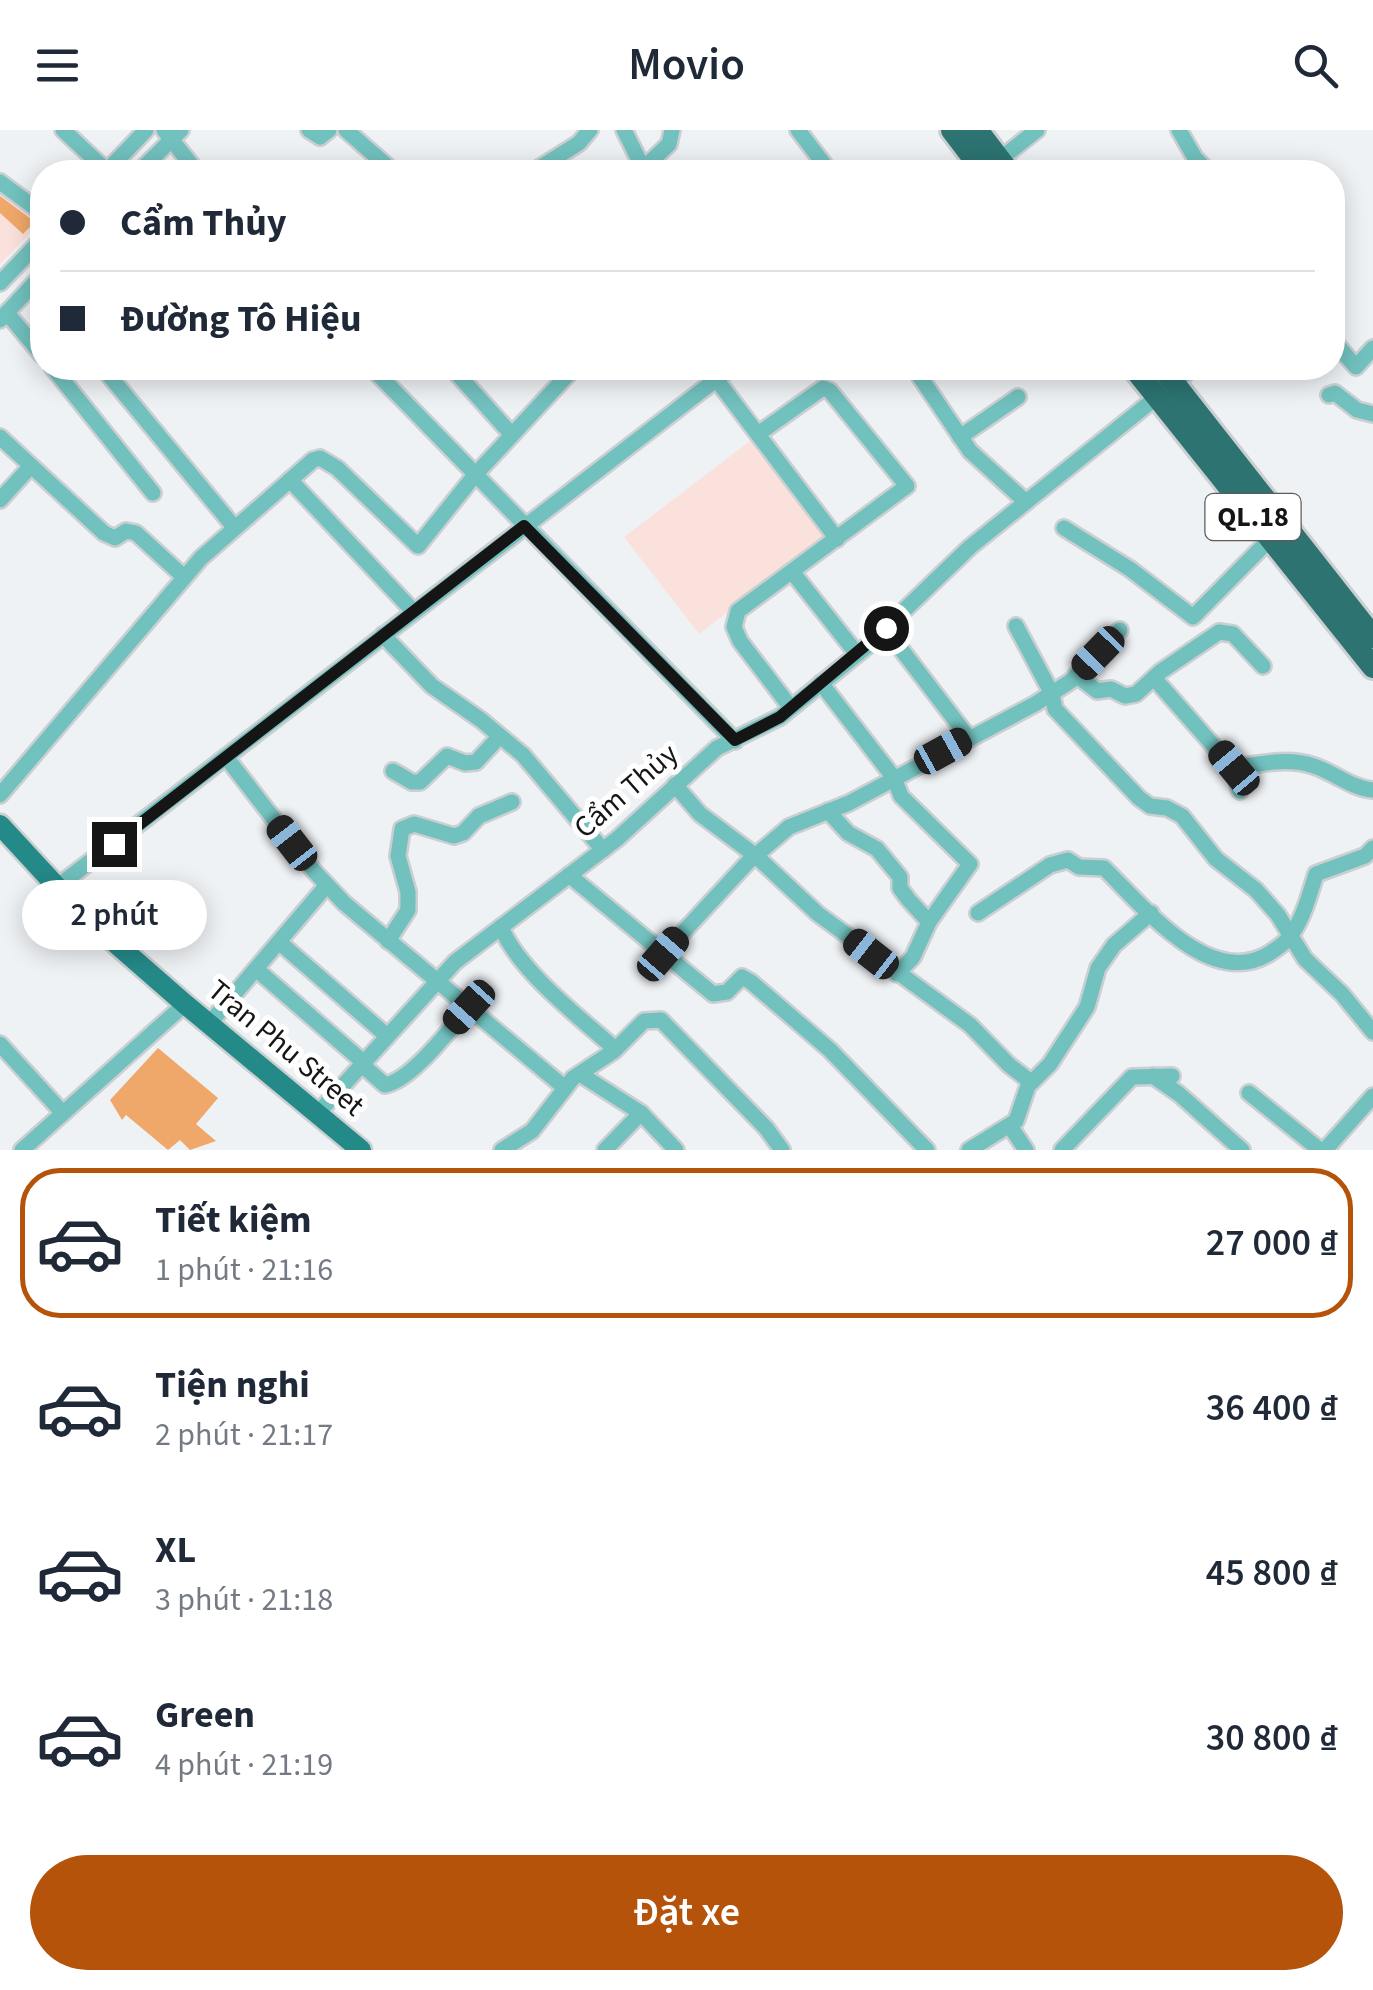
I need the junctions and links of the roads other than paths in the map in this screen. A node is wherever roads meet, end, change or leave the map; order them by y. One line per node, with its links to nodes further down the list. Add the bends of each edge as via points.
1 (63, 130): 15 (street)
2 (146, 130): 16 (street)
3 (309, 130): 4 (street, via 320,137)
4 (329, 130)
5 (346, 130): 19 (street)
6 (590, 130): 20 (street)
7 (624, 130): 21 (street)
8 (672, 130): 22 (street)
9 (798, 130): 23 (street)
10 (952, 130): 24 (highway)
11 (977, 130): 25 (highway)
12 (1037, 130): 26 (street)
13 (1180, 130): 27 (street)
14 (172, 133): 17 (street); 18 (street)
15 (94, 160)
16 (117, 160)
17 (149, 160)
18 (189, 160)
19 (380, 160)
20 (552, 160)
21 (639, 160)
22 (654, 160)
23 (821, 160)
24 (982, 160)
25 (988, 160)
26 (1003, 160)
27 (1198, 160)
28 (0, 182): 29 (street)
29 (30, 204)
30 (29, 253): 31 (street)
31 (0, 283)
32 (30, 293): 33 (street)
33 (4, 316): 34 (street)
34 (30, 343)
35 (1373, 348): 36 (street, via 1356,367)
36 (1345, 354)
37 (62, 380): 56 (street)
38 (113, 380): 59 (street)
39 (384, 380): 54 (street)
40 (463, 380): 50 (street)
41 (563, 380): 50 (street)
42 (715, 380): 60 (street)
43 (717, 380): 49 (street)
44 (922, 380): 52 (street)
45 (1164, 382): 58 (street, Cẩm Thủy); 62 (highway, QL.18); 71 (highway, QL.18)
46 (1329, 395): 48 (street)
47 (1018, 397): 52 (street)
48 (1373, 414)
49 (758, 434): 63 (street); 63 (street, via 823,388 907,486)
50 (512, 435): 54 (street)
51 (0, 437): 53 (street)
52 (960, 437): 58 (street)
53 (31, 466): 57 (street); 65 (street, via 104,533 136,533)
54 (475, 474): 55 (street, via 418,546 326,460 314,460); 60 (street)
55 (290, 480): 59 (street); 66 (street)
56 (152, 493)
57 (0, 500)
58 (1026, 502): 68 (street, Cẩm Thủy)
59 (234, 526): 65 (street)
60 (524, 526): 66 (street); 82 (street)
61 (1064, 528): 62 (street, via 1193,617)
62 (1270, 538): 74 (highway, QL.18)
63 (837, 539): 64 (street)
64 (793, 572): 72 (street); 79 (street, via 738,611 734,626)
65 (184, 578): 90 (street)
66 (414, 612): 70 (street)
67 (1016, 626): 78 (street)
68 (886, 628): 72 (street, Cẩm Thủy); 81 (street)
69 (1120, 630): 75 (street)
70 (384, 636): 80 (street, via 432,686); 83 (street)
71 (1373, 636)
72 (857, 654): 77 (street, Cẩm Thủy)
73 (1263, 666): 76 (street, via 1233,634 1219,632)
74 (1373, 667)
75 (1076, 675): 76 (street, via 1097,691 1124,696); 78 (street)
76 (1154, 678): 84 (street)
77 (822, 683): 79 (street, Cẩm Thủy); 86 (street)
78 (1052, 694): 81 (street); 104 (street, via 1056,709 1140,798 1182,816 1216,860 1267,903)
79 (791, 708): 82 (street, Cẩm Thủy)
80 (499, 737): 85 (street, via 476,762 447,756 420,782); 95 (street, via 523,755)
81 (968, 737): 86 (street)
82 (735, 740): 87 (street, Cẩm Thủy)
83 (226, 757): 98 (street); 99 (street)
84 (1234, 768): 88 (street, via 1312,765); 89 (street)
85 (393, 771)
86 (894, 778): 92 (street); 102 (street, via 901,796 970,864)
87 (675, 785): 95 (street, Cẩm Thủy); 96 (street, via 700,814)
88 (1373, 790)
89 (1240, 791)
90 (0, 795)
91 (512, 802): 105 (street, via 454,836 414,824 402,829 398,856 408,910)
92 (828, 811): 96 (street, via 790,827); 102 (street, via 877,849)
93 (0, 826): 99 (main road, Tran Phu Street)
94 (1373, 848): 104 (street, via 1316,874)
95 (604, 850): 97 (street, Cẩm Thủy)
96 (756, 856): 107 (street); 109 (street)
97 (569, 875): 103 (street, Cẩm Thủy); 107 (street)
98 (328, 885): 105 (street); 106 (street)
99 (57, 888): 111 (main road, Tran Phu Street)
100 (978, 913): 101 (street, via 1068,860 1104,868)
101 (1151, 913): 104 (street, via 1188,945 1235,964 1258,960); 122 (street, via 1114,945 1098,968 1087,1007)
102 (929, 922): 109 (street)
103 (501, 926): 110 (street, Cẩm Thủy); 117 (street, via 524,961)
104 (1290, 938): 114 (street)
105 (388, 941): 110 (street)
106 (279, 942): 108 (street); 115 (street)
107 (663, 954): 136 (street, via 712,994 726,992 742,977 751,982 830,1050)
108 (256, 969): 113 (street); 118 (street)
109 (897, 974): 122 (street, via 970,1025)
110 (436, 981): 112 (street); 115 (street, Cẩm Thủy)
111 (185, 1004): 113 (main road, Tran Phu Street); 126 (street)
112 (469, 1007): 118 (street, via 395,1083 385,1085); 123 (street)
113 (209, 1024): 127 (main road, Tran Phu Street)
114 (1373, 1032)
115 (386, 1035): 118 (street, Cẩm Thủy)
116 (0, 1044): 126 (street)
117 (614, 1048): 119 (street); 135 (street, via 644,1020 661,1020)
118 (362, 1062): 127 (street, Cẩm Thủy)
119 (580, 1074): 123 (street); 128 (street)
120 (1153, 1076): 121 (street); 139 (street, via 1132,1077); 140 (street)
121 (1172, 1076)
122 (1031, 1082): 129 (street)
123 (565, 1088): 132 (street, via 532,1131)
124 (1249, 1093): 141 (street)
125 (1373, 1096): 141 (street)
126 (62, 1112): 130 (street)
127 (319, 1112): 131 (main road, Tran Phu Street)
128 (641, 1113): 133 (street); 134 (street)
129 (1010, 1126): 137 (street); 138 (street)
130 (22, 1150)
131 (361, 1150)
132 (502, 1150)
133 (605, 1150)
134 (676, 1150)
135 (782, 1150)
136 (927, 1150)
137 (970, 1150)
138 (1026, 1150)
139 (1062, 1150)
140 (1242, 1150)
141 (1324, 1150): 142 (street)
142 (1346, 1150)

